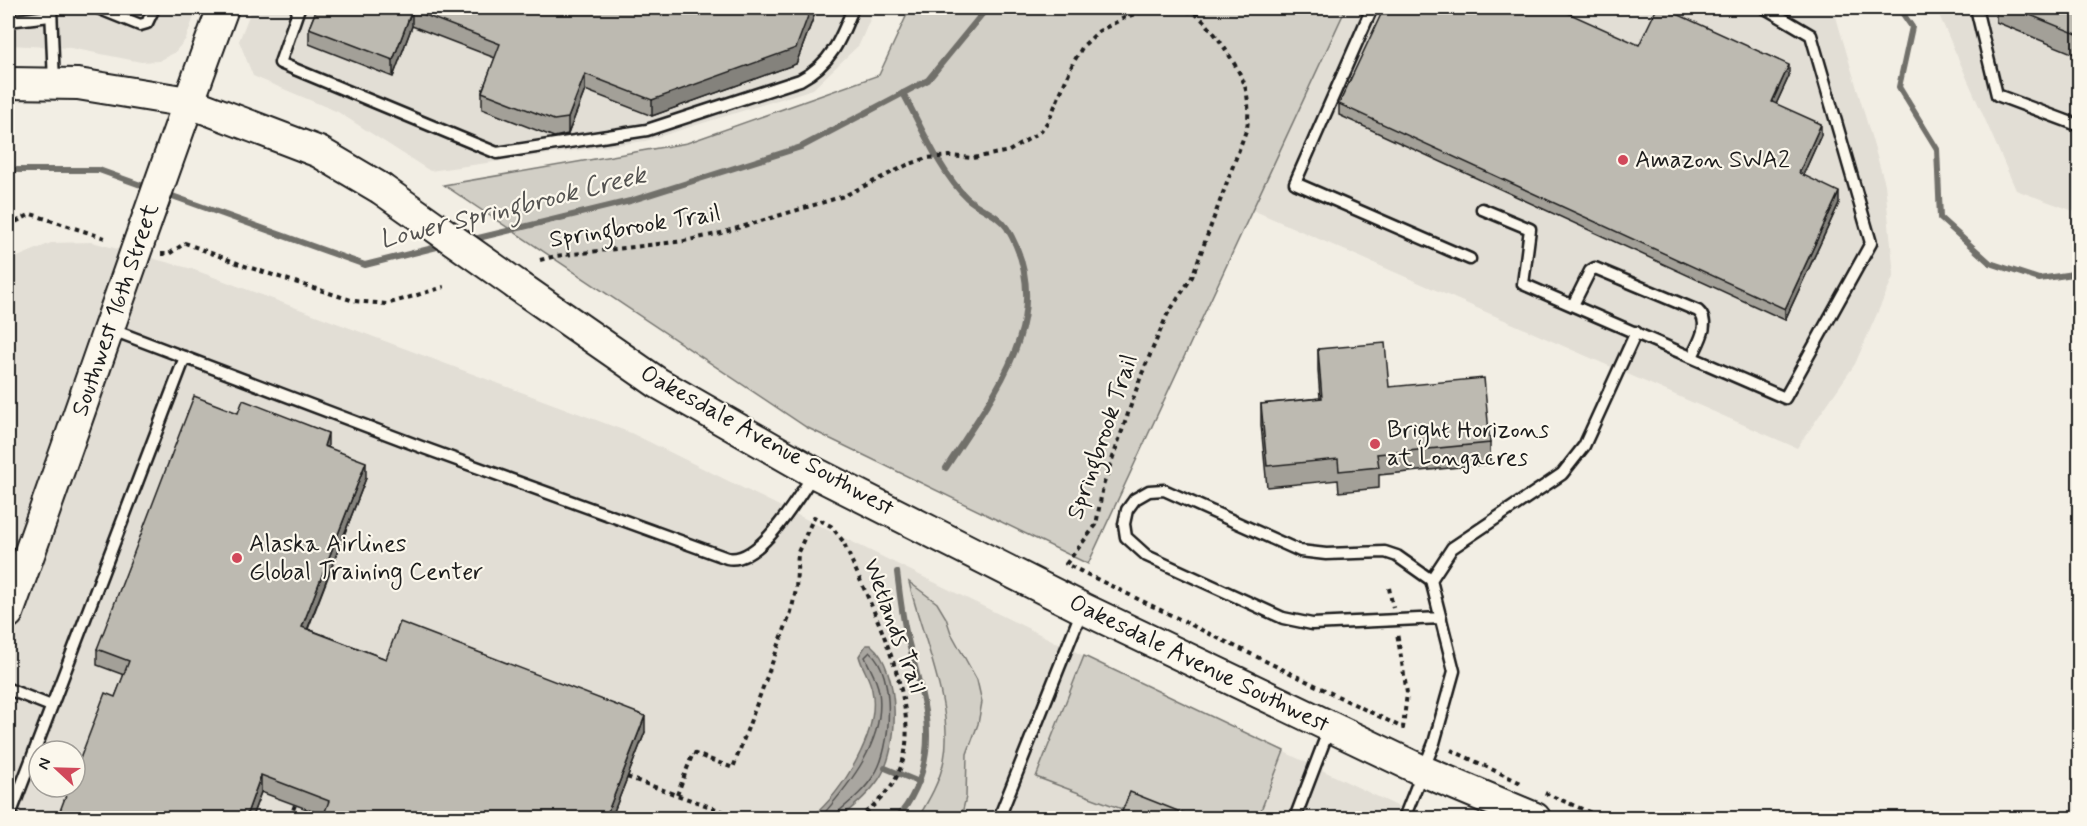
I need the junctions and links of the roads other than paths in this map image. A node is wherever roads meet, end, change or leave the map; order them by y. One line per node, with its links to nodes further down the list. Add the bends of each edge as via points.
1 (98, 8): 2 (lane, via 140,25 147,23)
2 (154, 8)
3 (223, 8): 13 (street, Southwest 16th Street)
4 (299, 8): 5 (lane, via 280,63 497,153 646,130 800,80 816,72 830,57)
5 (853, 8)
6 (1372, 8): 16 (lane, via 1295,183)
7 (1765, 8): 21 (lane, via 1811,35 1871,243 1785,398)
8 (1976, 8): 14 (lane, via 1997,95)
9 (51, 12): 10 (lane); 12 (lane)
10 (8, 21)
11 (8, 83): 12 (street, Oakesdale Avenue Southwest)
12 (54, 84): 13 (street, Oakesdale Avenue Southwest)
13 (188, 102): 18 (street, Southwest 16th Street, via 144,247); 22 (street, Oakesdale Avenue Southwest, bridge, via 320,152 380,188 658,383)
14 (2079, 126)
15 (1482, 209): 17 (lane, via 1530,229 1523,284)
16 (1470, 259)
17 (1573, 305): 19 (lane); 21 (lane, via 1595,268 1698,311 1705,323)
18 (110, 328): 20 (lane); 25 (street, Southwest 16th Street)
19 (1636, 333): 21 (lane); 23 (lane, via 1584,446 1562,474 1452,548)
20 (185, 357): 22 (lane, via 735,560 751,553 769,536); 28 (lane)
21 (1692, 357)
22 (815, 473): 24 (street, Oakesdale Avenue Southwest)
23 (1431, 580): 26 (lane); 26 (lane, via 1385,552 1300,551 1164,490 1149,491 1135,499 1124,524 1126,537 1147,556 1283,618 1312,624)
24 (1082, 608): 29 (street, Oakesdale Avenue Southwest); 33 (lane)
25 (8, 613)
26 (1441, 618): 30 (lane, via 1453,680)
27 (8, 689): 28 (lane)
28 (51, 706): 32 (lane)
29 (1330, 727): 30 (street, Oakesdale Avenue Southwest); 34 (lane)
30 (1423, 771): 31 (street, Oakesdale Avenue Southwest); 35 (lane)
31 (1537, 805)
32 (9, 819)
33 (999, 819)
34 (1295, 819)
35 (1404, 819)

